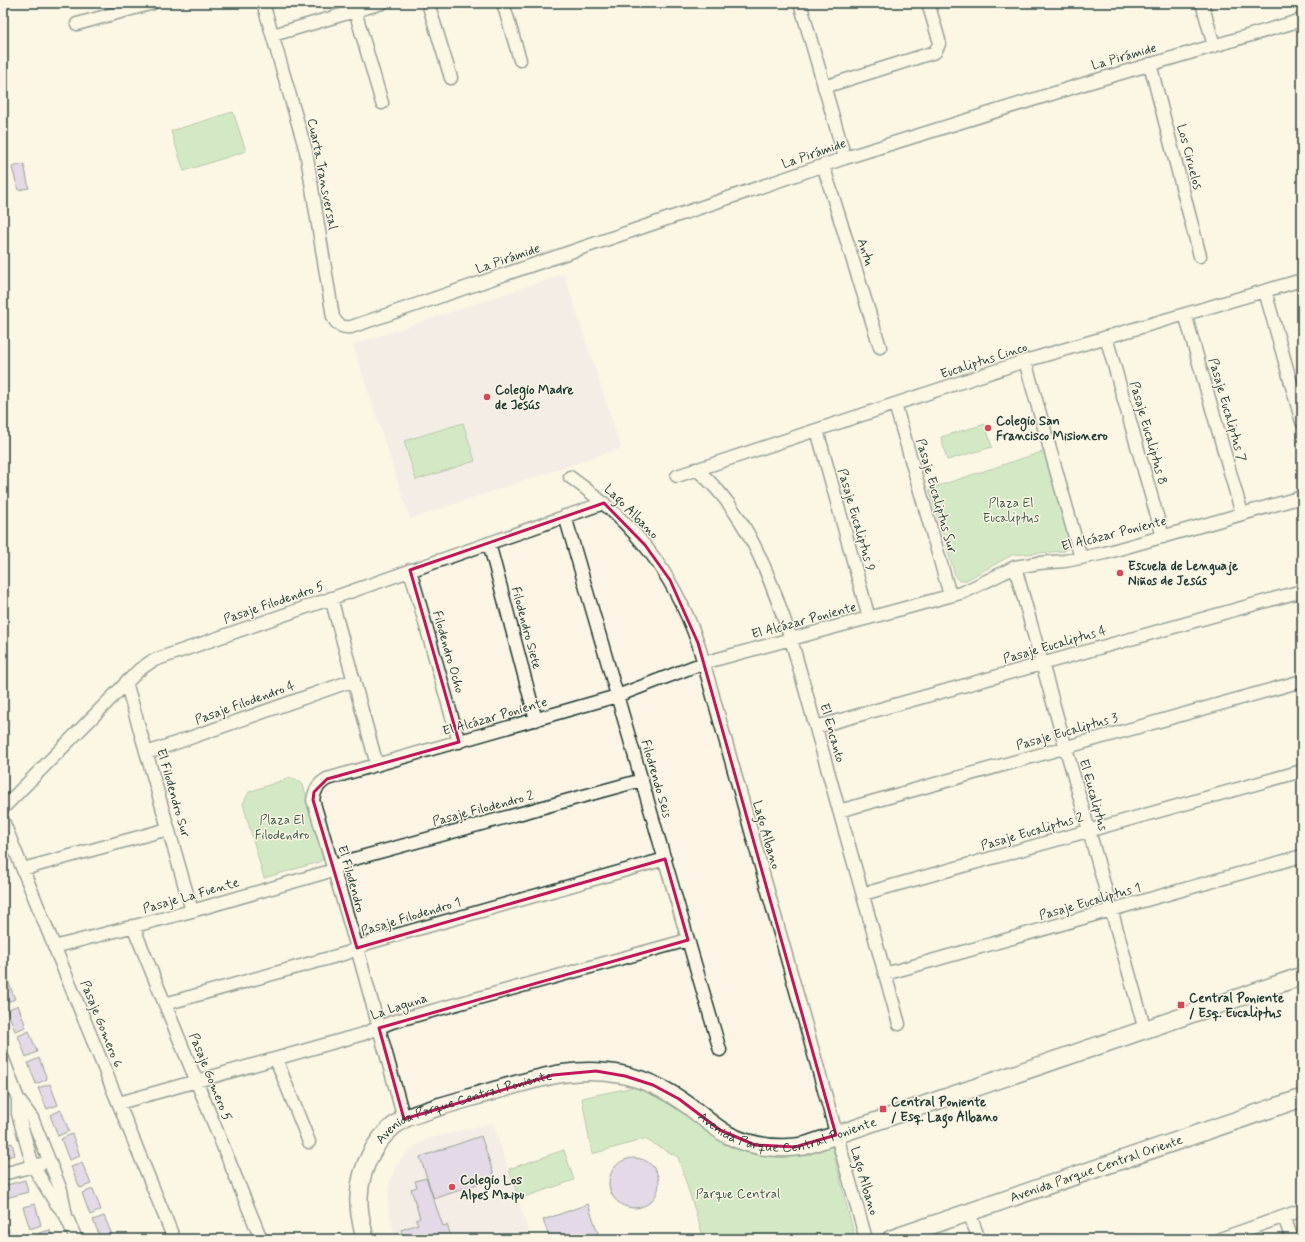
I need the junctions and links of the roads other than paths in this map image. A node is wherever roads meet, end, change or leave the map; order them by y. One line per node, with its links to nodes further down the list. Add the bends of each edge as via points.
1 (153, 3): 11 (street)
2 (263, 3): 12 (street, Cuarta Transversal)
3 (382, 3): 9 (street)
4 (428, 3): 16 (street)
5 (503, 3): 14 (street)
6 (800, 3): 17 (street)
7 (928, 3): 17 (street, via 939,40 935,52)
8 (1202, 3): 13 (street)
9 (354, 7): 12 (street); 18 (street)
10 (1302, 20): 13 (street, La Pirámide)
11 (77, 24)
12 (273, 35): 25 (street, Cuarta Transversal, via 306,151 334,317)
13 (1214, 46): 15 (street, La Pirámide)
14 (520, 60)
15 (1150, 64): 19 (street, La Pirámide); 21 (street, Los Ciruelos)
16 (451, 78)
17 (824, 86): 19 (street)
18 (382, 103)
19 (845, 158): 20 (street, La Pirámide)
20 (822, 165): 25 (street, La Pirámide, via 351,328); 27 (street, Antu)
21 (1200, 256)
22 (1302, 280): 23 (street, Eucaliptus Cinco)
23 (1265, 291): 24 (street, Eucaliptus Cinco); 30 (street)
24 (1185, 314): 26 (street, Eucaliptus Cinco); 37 (street, Pasaje Eucaliptus 7)
25 (341, 326)
26 (1106, 337): 28 (street, Eucaliptus Cinco); 39 (street, Pasaje Eucaliptus 8)
27 (880, 347)
28 (1026, 361): 29 (street, Eucaliptus Cinco); 41 (street)
29 (895, 404): 31 (street, Eucaliptus Cinco); 45 (street, Pasaje Eucaliptus Sur)
30 (1302, 422)
31 (817, 430): 32 (street, Eucaliptus Cinco); 47 (street, Pasaje Eucaliptus 9)
32 (696, 469): 33 (street, Eucaliptus Cinco); 48 (street, El Encanto, via 729,505 746,530 771,583)
33 (676, 476)
34 (570, 477): 36 (street, Lago Albano)
35 (1302, 497): 37 (street, El Alcázar Poniente)
36 (604, 502): 38 (street, Pasaje Filodendro 5); 49 (street, Lago Albano, via 645,545 670,580 690,621)
37 (1242, 514): 39 (street, El Alcázar Poniente)
38 (565, 516): 40 (street, Pasaje Filodendro 5); 54 (street, Filodrendo Seis)
39 (1162, 536): 41 (street, El Alcázar Poniente)
40 (489, 543): 43 (street, Pasaje Filodendro 5); 55 (street, Filodendro Siete)
41 (1080, 558): 42 (street, El Alcázar Poniente)
42 (1015, 567): 45 (street, El Alcázar Poniente, via 971,589); 50 (street, El Eucaliptus)
43 (410, 570): 46 (street, Pasaje Filodendro 5); 57 (street, Filodendro Ocho)
44 (1302, 591): 50 (street, Pasaje Eucaliptus 4)
45 (950, 595): 47 (street, El Alcázar Poniente)
46 (331, 598): 51 (street); 53 (street, Pasaje Filodendro 5, via 152,661)
47 (869, 618): 48 (street, El Alcázar Poniente)
48 (791, 639): 49 (street, El Alcázar Poniente); 56 (street, El Encanto)
49 (703, 662): 54 (street, El Alcázar Poniente); 94 (street, Lago Albano)
50 (1042, 664): 56 (street, Pasaje Eucaliptus 4); 58 (street, El Eucaliptus)
51 (354, 680): 59 (street, Pasaje Filodendro 4); 60 (street)
52 (1302, 681): 58 (street, Pasaje Eucaliptus 3)
53 (126, 682): 59 (street, El Filodendro Sur); 64 (street, Pasaje Filodendro 5)
54 (617, 696): 55 (street, El Alcázar Poniente); 62 (street, Filodrendo Seis)
55 (536, 720): 57 (street, El Alcázar Poniente)
56 (816, 727): 65 (street, El Encanto)
57 (459, 742): 60 (street, El Alcázar Poniente)
58 (1066, 747): 65 (street, Pasaje Eucaliptus 3); 68 (street, El Eucaliptus)
59 (147, 753): 67 (street, El Filodendro Sur)
60 (377, 765): 63 (street, El Alcázar Poniente, via 327,779)
61 (1302, 771): 68 (street, Pasaje Eucaliptus 2)
62 (642, 780): 70 (street, Filodrendo Seis); 72 (street, Pasaje Filodendro 2, via 343,862)
63 (317, 787): 72 (street, El Filodendro, via 313,800)
64 (3, 808)
65 (839, 811): 73 (street, El Encanto)
66 (3, 820): 71 (street, Pasaje Gomero 6)
67 (168, 829): 71 (street); 75 (street, El Filodendro Sur)
68 (1089, 830): 73 (street, Pasaje Eucaliptus 2); 74 (street, El Eucaliptus)
69 (1302, 856): 74 (street, Pasaje Eucaliptus 1)
70 (665, 859): 77 (street, Filodrendo Seis); 79 (street, Pasaje Filodendro 1)
71 (22, 869): 78 (street, Pasaje Gomero 6)
72 (334, 870): 75 (street, Pasaje La Fuente); 79 (street, El Filodendro)
73 (863, 894): 80 (street, El Encanto)
74 (1111, 910): 80 (street, Pasaje Eucaliptus 1); 85 (street, El Eucaliptus)
75 (192, 911): 76 (street, Pasaje La Fuente)
76 (133, 926): 78 (street, Pasaje La Fuente); 82 (street, Pasaje Gomero 5)
77 (688, 940): 84 (street, La Laguna); 86 (street, Filodrendo Seis)
78 (54, 948): 92 (street, Pasaje Gomero 6)
79 (357, 948): 82 (street, Pasaje Filodendro 1); 84 (street, El Filodendro)
80 (885, 974): 83 (street, El Encanto)
81 (1302, 976): 85 (street, Avenida Parque Central Poniente)
82 (165, 1004): 89 (street, Pasaje Gomero 5)
83 (900, 1024)
84 (379, 1028): 87 (street, La Laguna); 93 (street, El Filodendro)
85 (1145, 1030): 94 (street, Avenida Parque Central Poniente)
86 (720, 1050)
87 (276, 1058): 89 (street, La Laguna); 95 (street)
88 (3, 1059): 91 (street)
89 (197, 1081): 92 (street, La Laguna); 105 (street, Pasaje Gomero 5)
90 (1302, 1098): 100 (street, Avenida Parque Central Oriente)
91 (18, 1099): 96 (street, via 32,1118); 97 (street, via 18,1114)
92 (119, 1104): 104 (street, Pasaje Gomero 6)
93 (404, 1119): 94 (street, Avenida Parque Central Poniente, via 553,1075 596,1072 625,1076 653,1085 679,1099 720,1130 755,1145 795,1147); 106 (street, Avenida Parque Central Poniente, via 382,1138 365,1166 359,1198)
94 (836, 1136): 107 (street, Lago Albano)
95 (309, 1142)
96 (50, 1162): 97 (street); 101 (street, via 61,1190)
97 (33, 1166): 98 (street); 101 (street)
98 (3, 1174)
99 (1302, 1210): 102 (street)
100 (969, 1213): 108 (street, Avenida Parque Central Oriente); 109 (street)
101 (66, 1216): 103 (street)
102 (1284, 1217): 110 (street); 111 (street)
103 (76, 1239)
104 (174, 1239)
105 (261, 1239)
106 (365, 1239)
107 (866, 1239)
108 (891, 1239)
109 (978, 1239)
110 (1220, 1239)
111 (1292, 1239)

